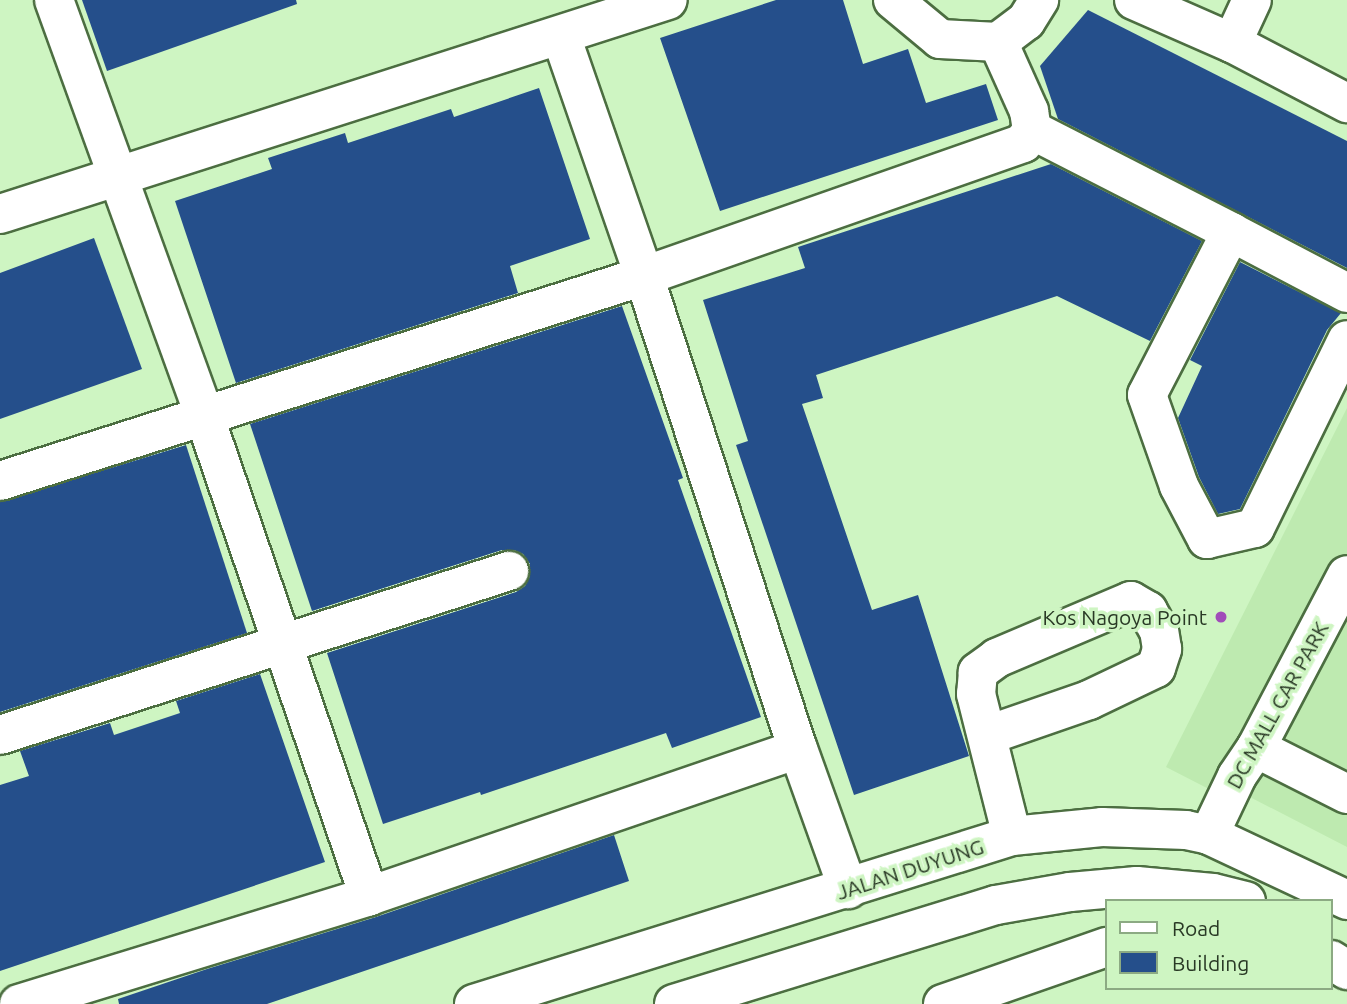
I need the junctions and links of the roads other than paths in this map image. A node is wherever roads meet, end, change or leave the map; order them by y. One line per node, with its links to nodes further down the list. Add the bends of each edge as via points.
1 (54, 0): 12 (main road)
2 (668, 0): 7 (main road)
3 (893, 0): 8 (main road, via 940,39)
4 (1039, 0): 8 (main road, via 1026,22)
5 (1134, 0): 9 (main road)
6 (1252, 0): 9 (main road)
7 (561, 36): 12 (main road); 15 (main road)
8 (998, 42): 11 (main road, via 1030,111)
9 (1232, 43): 10 (main road)
10 (1347, 103)
11 (1032, 130): 14 (main road); 15 (main road, via 1013,147)
12 (117, 178): 13 (main road); 18 (main road)
13 (0, 214)
14 (1231, 232): 16 (main road); 17 (main road, via 1147,395 1179,486 1207,539 1255,528)
15 (645, 276): 18 (main road); 26 (main road)
16 (1347, 293)
17 (1347, 340)
18 (204, 415): 19 (main road); 22 (main road)
19 (0, 481)
20 (509, 572): 22 (main road)
21 (1347, 575): 25 (main road, DC MALL CAR PARK)
22 (281, 643): 23 (main road); 31 (main road)
23 (0, 735)
24 (988, 736): 24 (main road, via 976,694 978,672 997,658 1131,601 1148,611 1162,649 1156,668 1090,700); 29 (main road)
25 (1255, 748): 27 (main road); 28 (main road, DC MALL CAR PARK)
26 (799, 749): 30 (main road); 31 (main road)
27 (1347, 794)
28 (1209, 835): 29 (main road, JALAN DUYUNG, via 1102,827); 33 (main road, JALAN DUYUNG)
29 (1012, 836): 30 (main road, JALAN DUYUNG)
30 (848, 889): 36 (main road, JALAN DUYUNG)
31 (369, 896): 37 (main road)
32 (1237, 899): 35 (main road, via 1137,886 996,905)
33 (1347, 900)
34 (1106, 947): 38 (main road)
35 (692, 1001)
36 (482, 1003)
37 (19, 1004)
38 (943, 1004)

